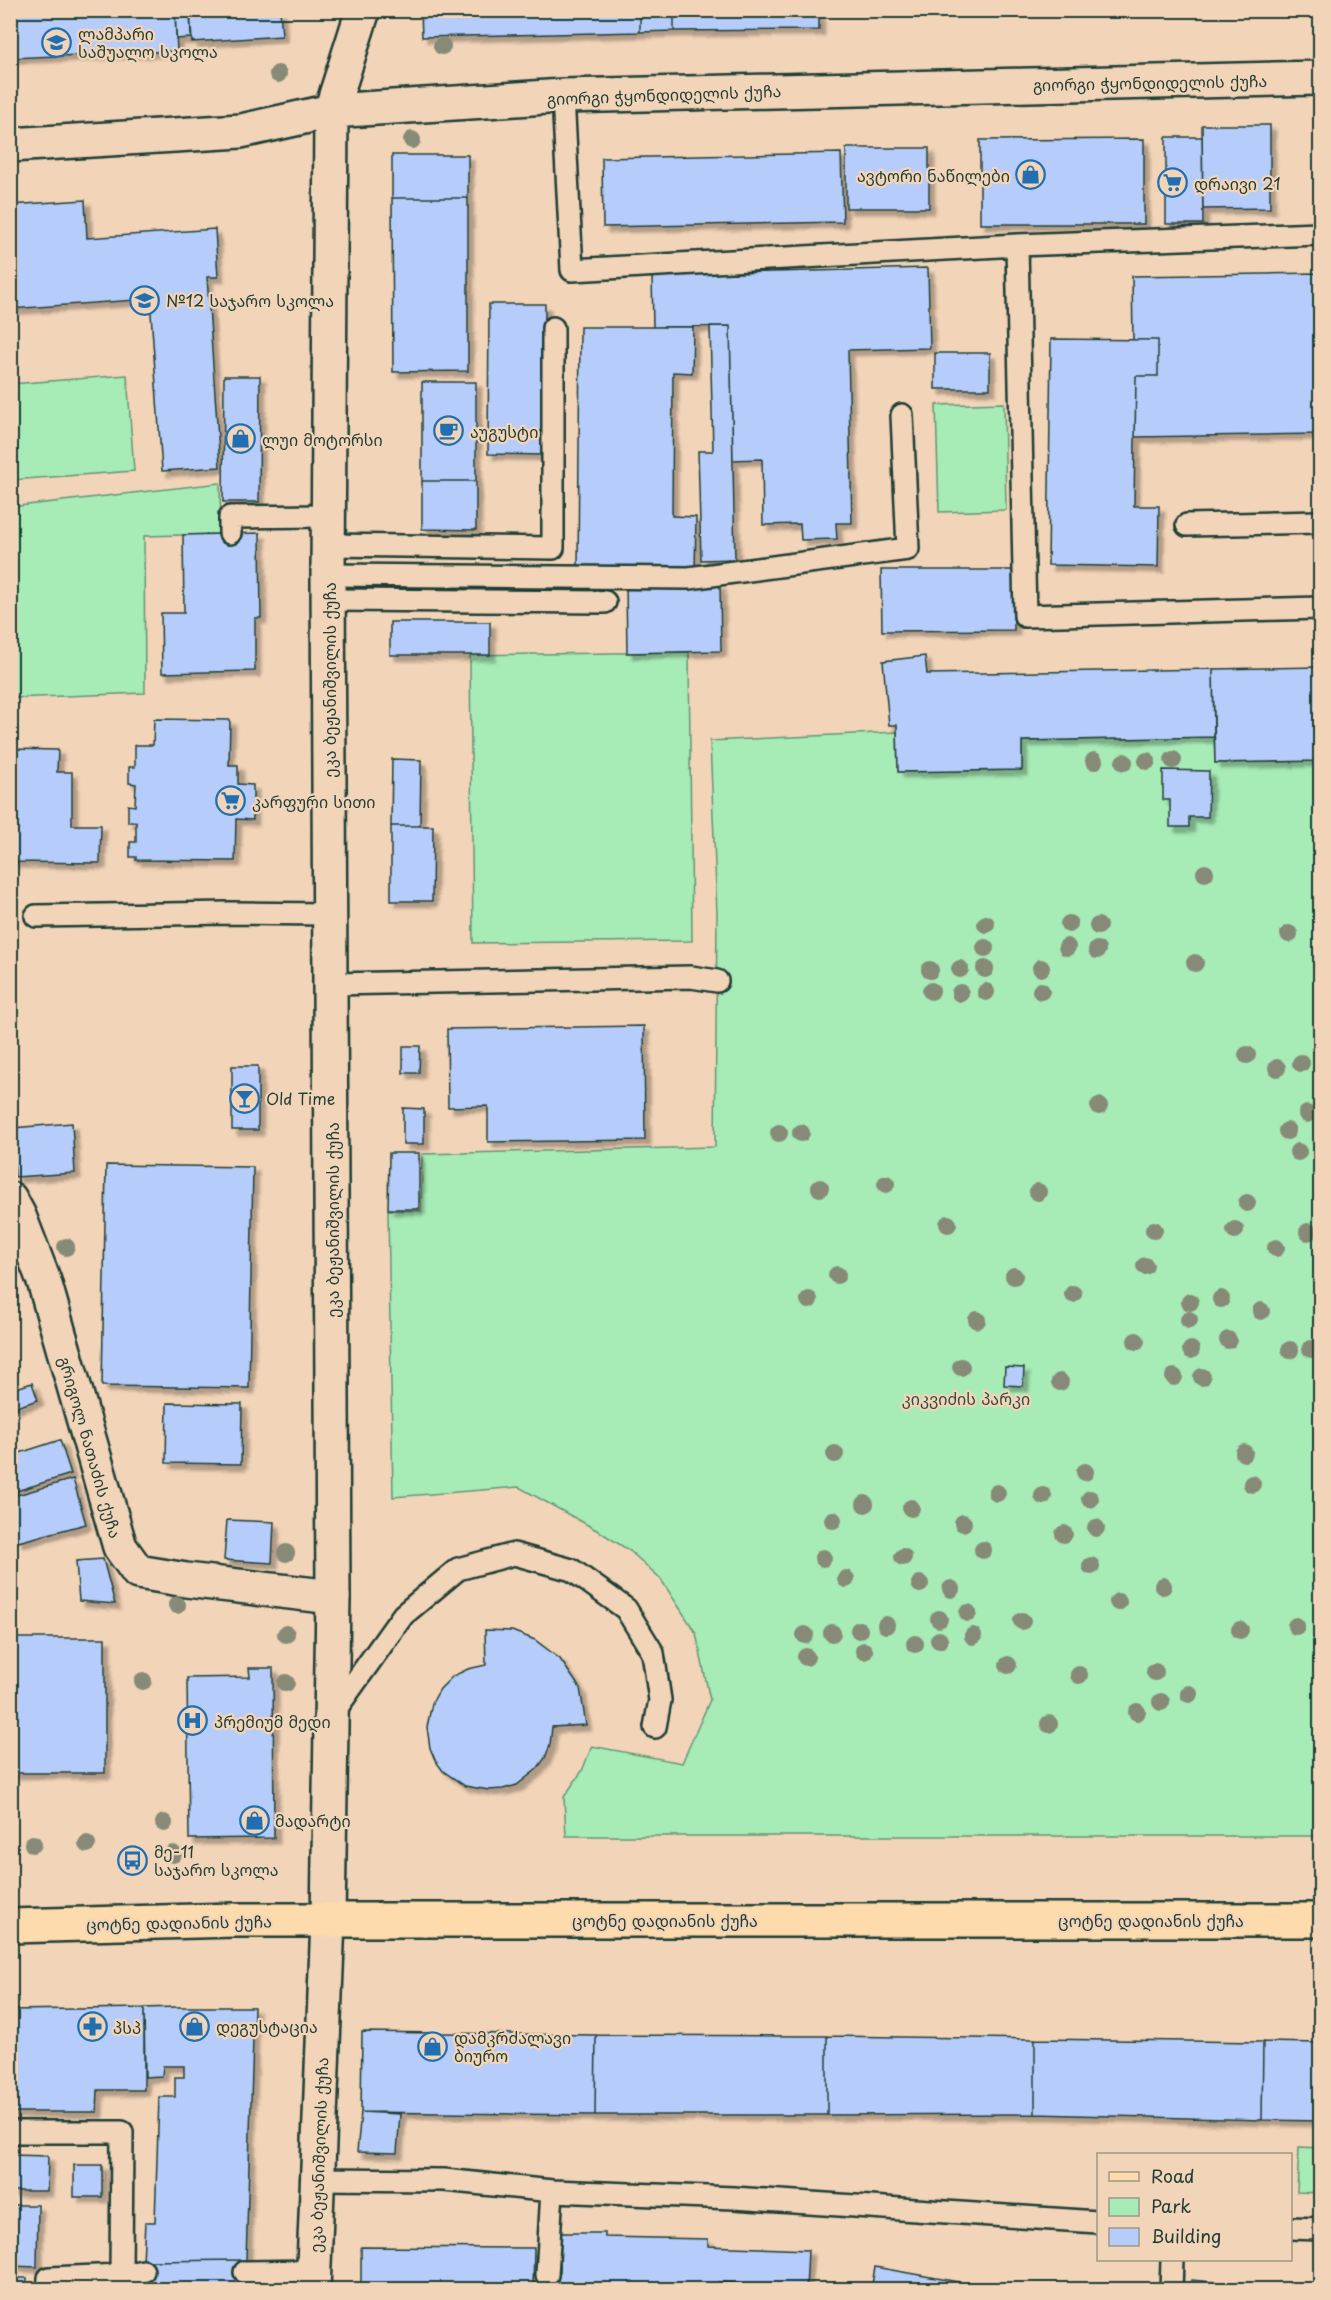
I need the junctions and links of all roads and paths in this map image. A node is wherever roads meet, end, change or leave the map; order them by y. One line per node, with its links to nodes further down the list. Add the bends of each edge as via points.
1 (363, 10): 4 (street, ეკა ბეჟანიშვილის ქუჩა)
2 (1320, 78): 3 (street, გიორგი ჭყონდიდელის ქუჩა)
3 (563, 96): 4 (street, გიორგი ჭყონდიდელის ქუჩა); 7 (lane, via 572,270)
4 (331, 111): 5 (street, გიორგი ჭყონდიდელის ქუჩა, via 241,131); 13 (street, ეკა ბეჟანიშვილის ქუჩა)
5 (10, 145)
6 (1320, 234): 7 (lane)
7 (1017, 245): 15 (lane, via 1025,616)
8 (553, 328): 13 (lane, via 553,548)
9 (902, 415): 13 (lane, via 908,549 689,578)
10 (1320, 522): 11 (lane)
11 (1187, 525)
12 (230, 533): 13 (lane, via 230,518)
13 (329, 559): 14 (lane); 16 (street, ეკა ბეჟანიშვილის ქუჩა)
14 (605, 602)
15 (1320, 608)
16 (330, 914): 17 (lane); 19 (street, ეკა ბეჟანიშვილის ქუჩა)
17 (36, 916)
18 (717, 981): 19 (lane, via 691,977)
19 (331, 984): 21 (street, ეკა ბეჟანიშვილის ქუჩა)
20 (10, 1199): 21 (street, გრიგოლ ნათაძის ქუჩა, via 44,1281 120,1547 138,1572)
21 (333, 1597): 22 (street, ეკა ბეჟანიშვილის ქუჩა)
22 (331, 1716): 23 (lane, via 403,1615 458,1569 514,1554 572,1570 627,1609 653,1653 660,1700); 25 (street, ეკა ბეჟანიშვილის ქუჩა)
23 (655, 1728)
24 (1320, 1920): 25 (main road, ცოტნე დადიანის ქუჩა)
25 (328, 1921): 26 (main road, ცოტნე დადიანის ქუჩა); 28 (street, ეკა ბეჟანიშვილის ქუჩა)
26 (10, 1926)
27 (10, 2132): 38 (lane, via 122,2133)
28 (316, 2179): 29 (lane, via 444,2180); 37 (street, ეკა ბეჟანიშვილის ქუჩა)
29 (552, 2191): 30 (lane, via 734,2198); 36 (lane)
30 (1097, 2222)
31 (1292, 2228): 32 (lane)
32 (1320, 2229)
33 (1172, 2261): 40 (lane)
34 (142, 2271): 38 (lane)
35 (245, 2272): 37 (lane)
36 (547, 2276)
37 (313, 2280)
38 (121, 2282): 39 (lane, via 49,2278)
39 (48, 2289)
40 (1171, 2289)

